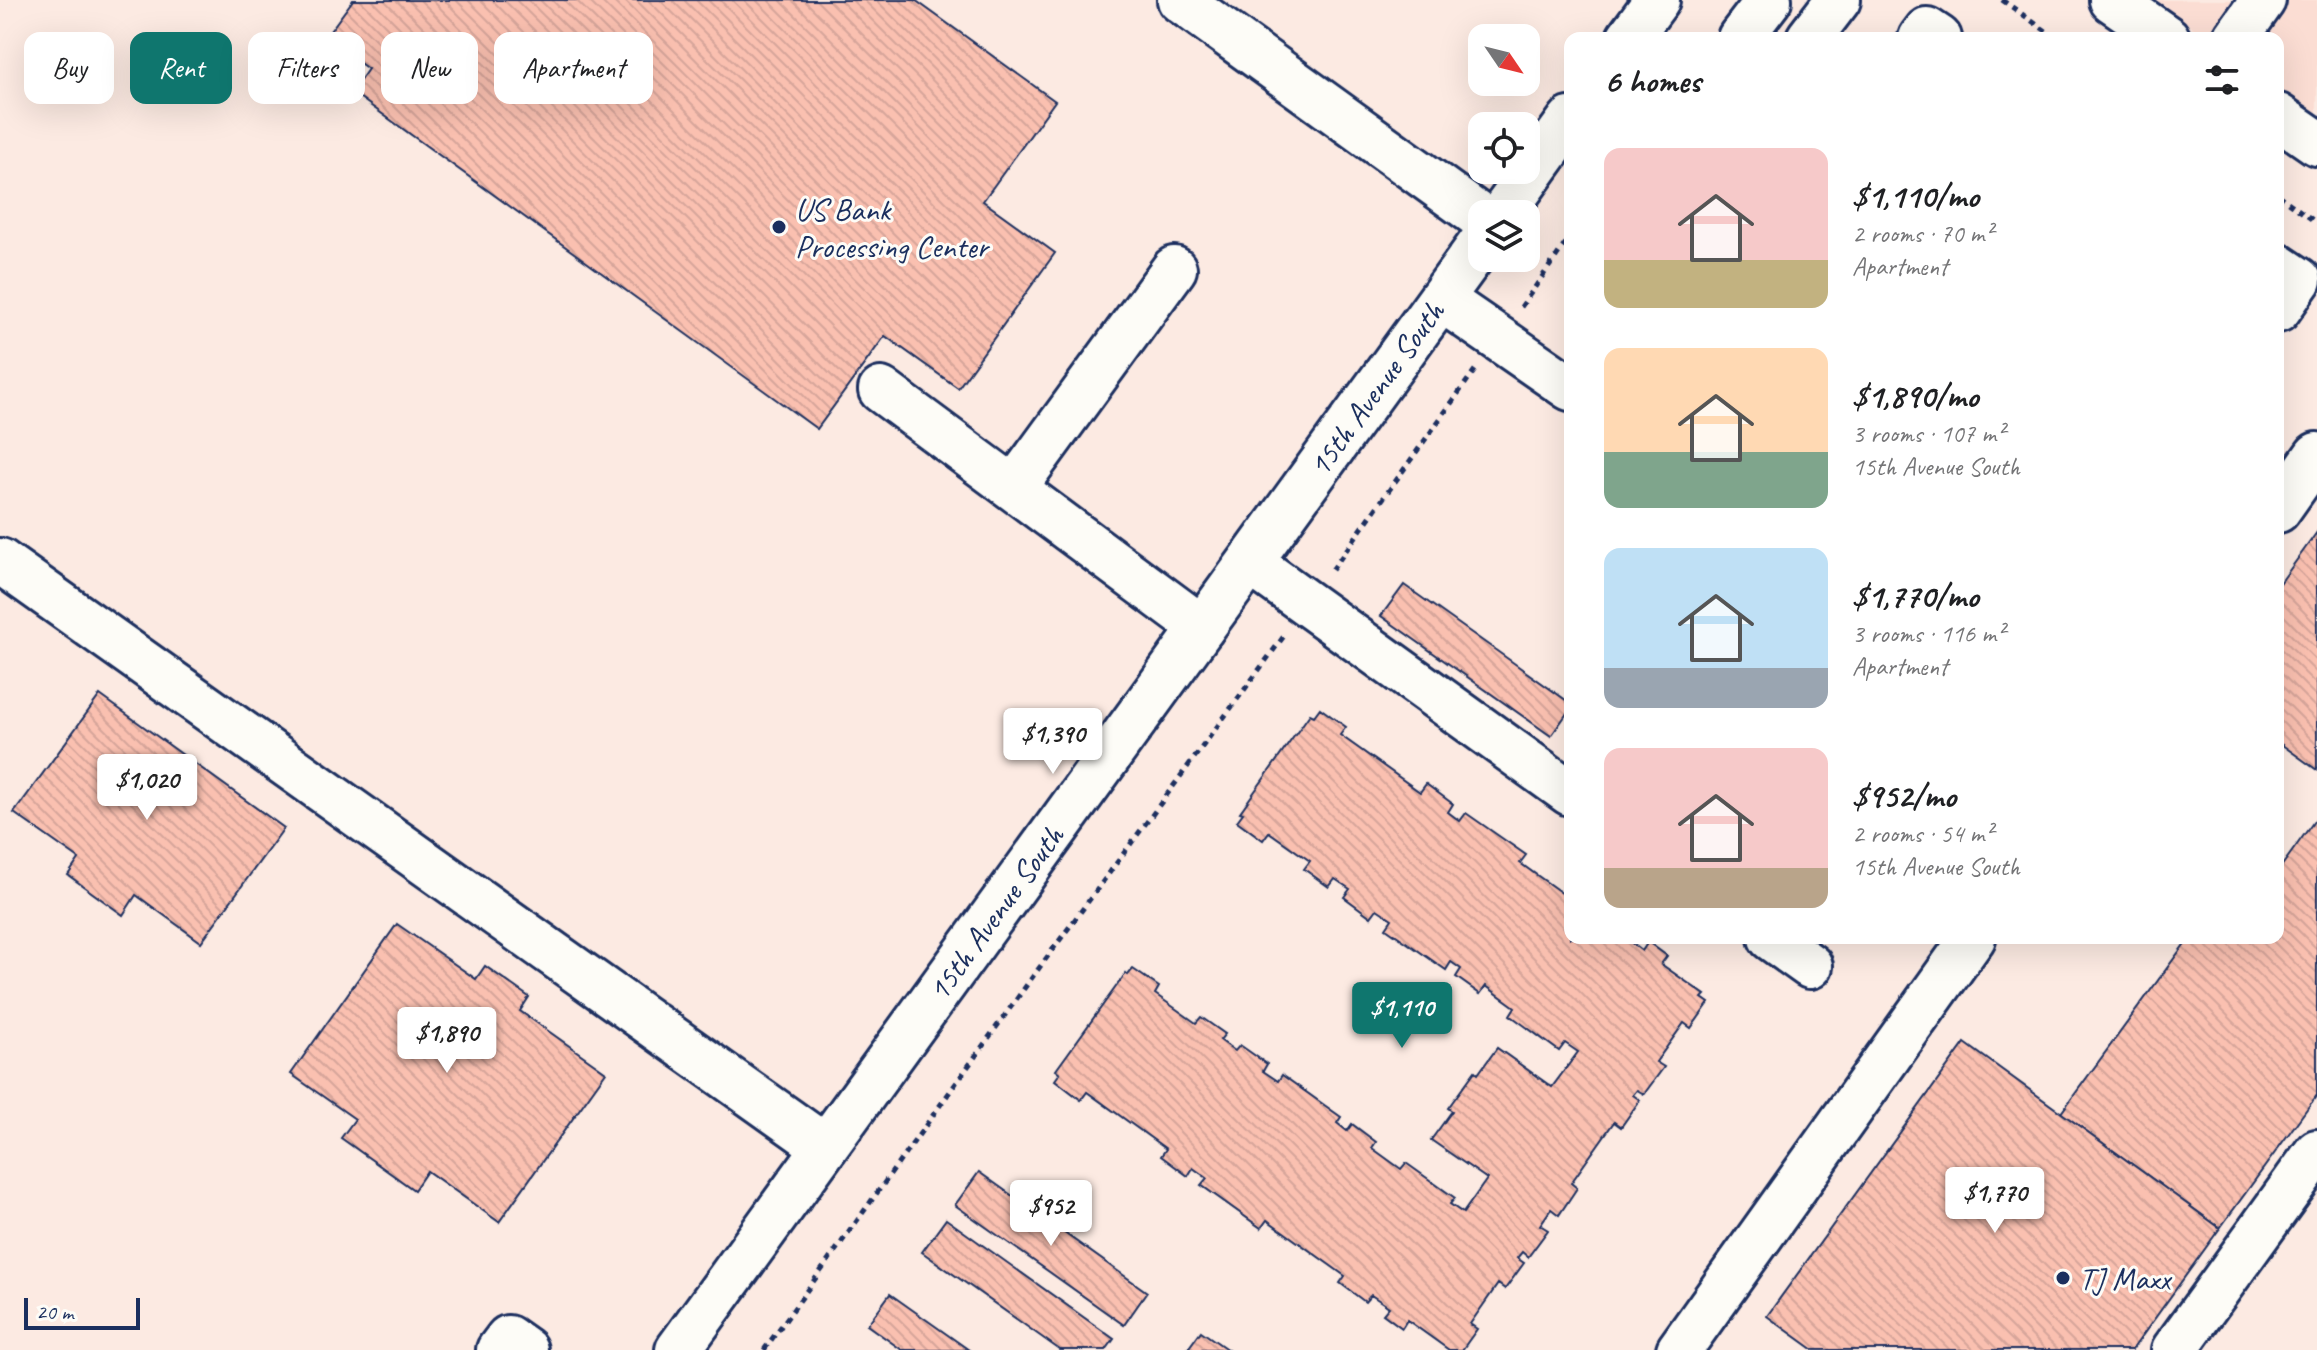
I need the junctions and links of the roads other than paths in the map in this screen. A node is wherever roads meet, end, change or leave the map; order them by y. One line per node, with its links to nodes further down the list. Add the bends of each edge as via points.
1 (1180, 0): 14 (street)
2 (1769, 0): 6 (street)
3 (1838, 0): 7 (street)
4 (2263, 0): 9 (street)
5 (2127, 4): 8 (street)
6 (1745, 32)
7 (1814, 32)
8 (2160, 32)
9 (2240, 32)
10 (2284, 120): 12 (street)
11 (1564, 128): 13 (street)
12 (2317, 143)
13 (1512, 200)
14 (1468, 208)
15 (1468, 261): 17 (street, 15th Avenue South)
16 (1174, 269): 21 (street)
17 (1441, 299): 18 (street); 24 (street, 15th Avenue South)
18 (1564, 384)
19 (881, 390): 21 (street)
20 (2317, 455): 22 (street)
21 (1014, 488): 25 (street)
22 (2284, 502)
23 (0, 561): 30 (street)
24 (1251, 563): 25 (street, 15th Avenue South); 26 (street)
25 (1202, 628): 30 (street, 15th Avenue South)
26 (1564, 789)
27 (1779, 944): 29 (street)
28 (1969, 944): 35 (street)
29 (1810, 966)
30 (825, 1147): 34 (street, 15th Avenue South)
31 (2317, 1152): 36 (street)
32 (499, 1350): 33 (street, via 508,1338)
33 (525, 1350)
34 (678, 1350)
35 (1679, 1350)
36 (2174, 1350)

